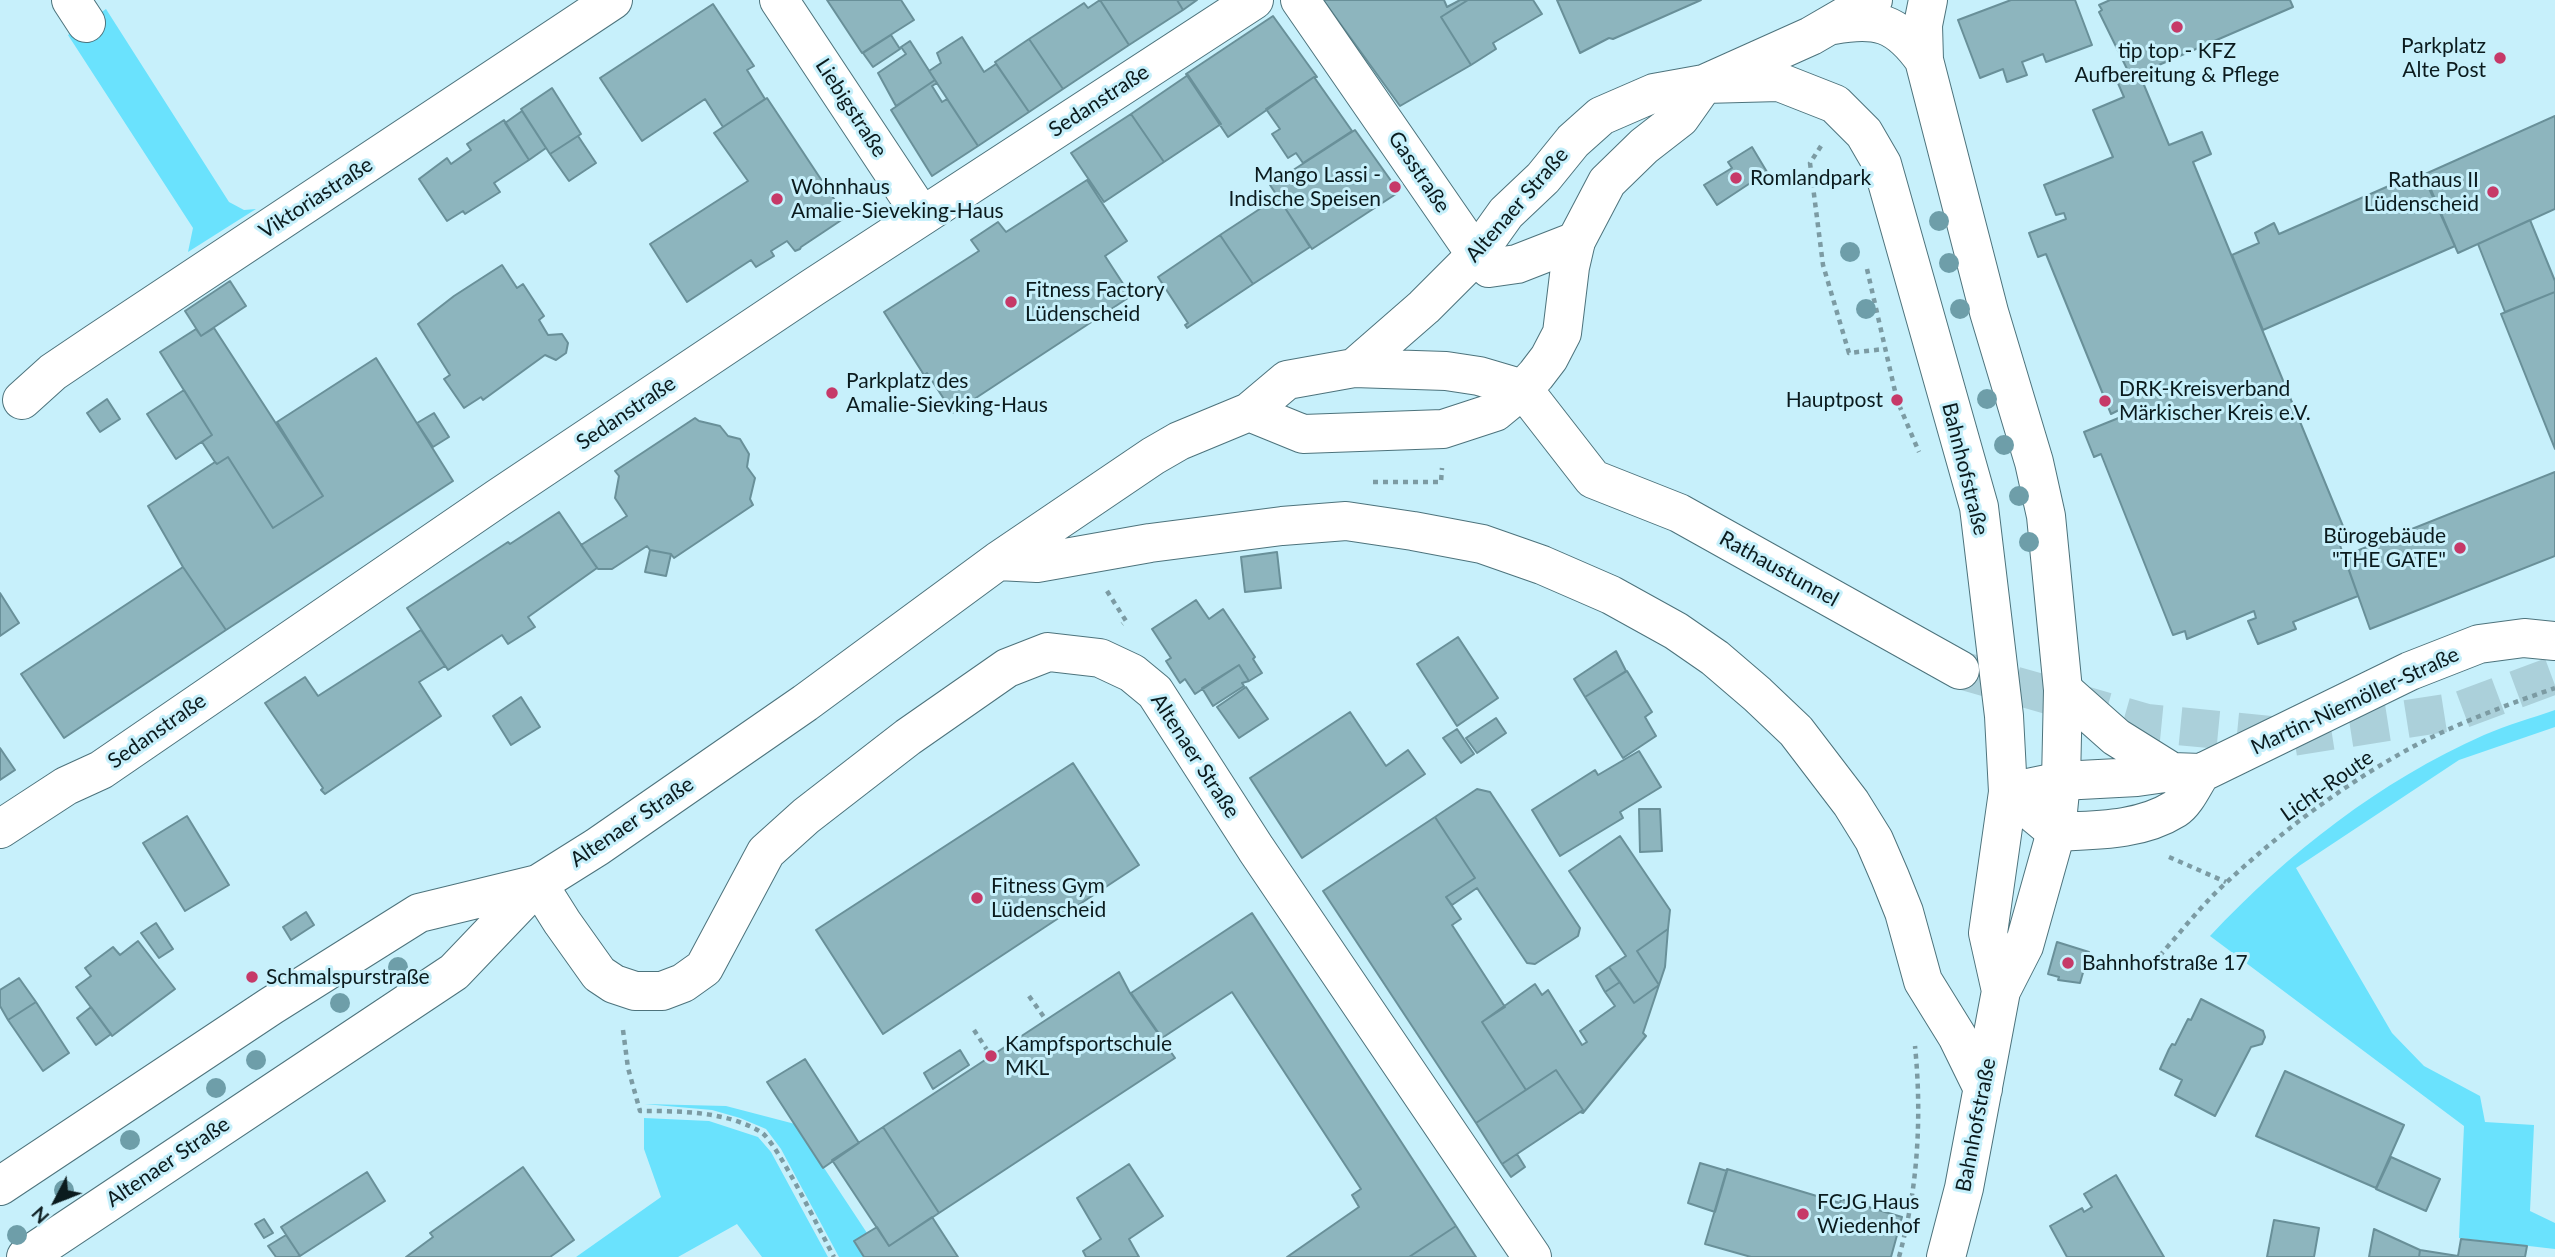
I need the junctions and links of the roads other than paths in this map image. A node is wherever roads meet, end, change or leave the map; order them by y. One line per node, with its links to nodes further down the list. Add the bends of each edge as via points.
1 (613, 0): 15 (main road, Viktoriastraße, via 53,372)
2 (779, 0): 10 (main road, Liebigstraße)
3 (1254, 0): 10 (main road, Sedanstraße)
4 (1300, 0): 12 (main road, Gasstraße)
5 (1873, 0): 7 (main road, Altenaer Straße)
6 (1928, 0): 8 (main road, Bahnhofstraße)
7 (1827, 27): 8 (main road, Bahnhofstraße, via 1860,20 1878,22 1912,43); 9 (main road, Altenaer Straße)
8 (1923, 60): 20 (main road, Bahnhofstraße, via 2046,516)
9 (1704, 84): 11 (main road, via 1681,118 1607,182); 12 (main road, Altenaer Straße, via 1654,93 1601,117 1506,213); 23 (main road, Bahnhofstraße, via 1779,82 1835,104 1864,133 1882,164 1979,507 2004,716)
10 (922, 216): 24 (main road, Sedanstraße, via 101,770 66,786)
11 (1576, 241): 12 (main road, via 1517,264 1489,268); 14 (main road, via 1562,333 1549,358)
12 (1476, 255): 13 (main road, Altenaer Straße)
13 (1354, 368): 14 (main road, Altenaer Straße, via 1446,371); 16 (main road, Altenaer Straße, via 1287,380)
14 (1523, 389): 16 (main road, via 1495,412 1443,429 1303,434); 19 (main road, Rathaustunnel, via 1593,479 1679,513)
15 (22, 400)
16 (1249, 412): 17 (main road, Altenaer Straße, via 1153,456)
17 (998, 561): 26 (main road, Altenaer Straße, via 805,703); 28 (main road, via 1037,563 1150,542 1346,521 1482,544 1611,595 1715,658 1796,731 1851,803 1890,877 1923,981)
18 (2555, 642): 21 (main road, Martin-Niemöller-Straße, via 2524,638 2479,645 2410,671)
19 (1960, 670)
20 (2063, 690): 21 (main road, via 2116,737); 22 (main road, Bahnhofstraße)
21 (2186, 772): 22 (main road, Martin-Niemöller-Straße); 25 (main road, via 2177,808 2140,824)
22 (2061, 781): 23 (main road, Martin-Niemöller-Straße); 25 (main road, Bahnhofstraße)
23 (2008, 792): 25 (main road); 27 (main road, Bahnhofstraße, via 1988,933)
24 (0, 829)
25 (2056, 832): 27 (main road, Bahnhofstraße, via 2024,946)
26 (538, 884): 29 (main road, Altenaer Straße, via 419,913); 30 (main road, Altenaer Straße, via 454,972); 31 (main road, Altenaer Straße, via 599,974 635,991 662,991 683,983 704,968 766,852 806,816 1007,668 1048,652 1100,657 1132,673 1155,692)
27 (2001, 991): 28 (main road, Bahnhofstraße)
28 (1983, 1089): 32 (main road, Bahnhofstraße)
29 (0, 1186)
30 (26, 1257)
31 (1532, 1257)
32 (1946, 1257)

